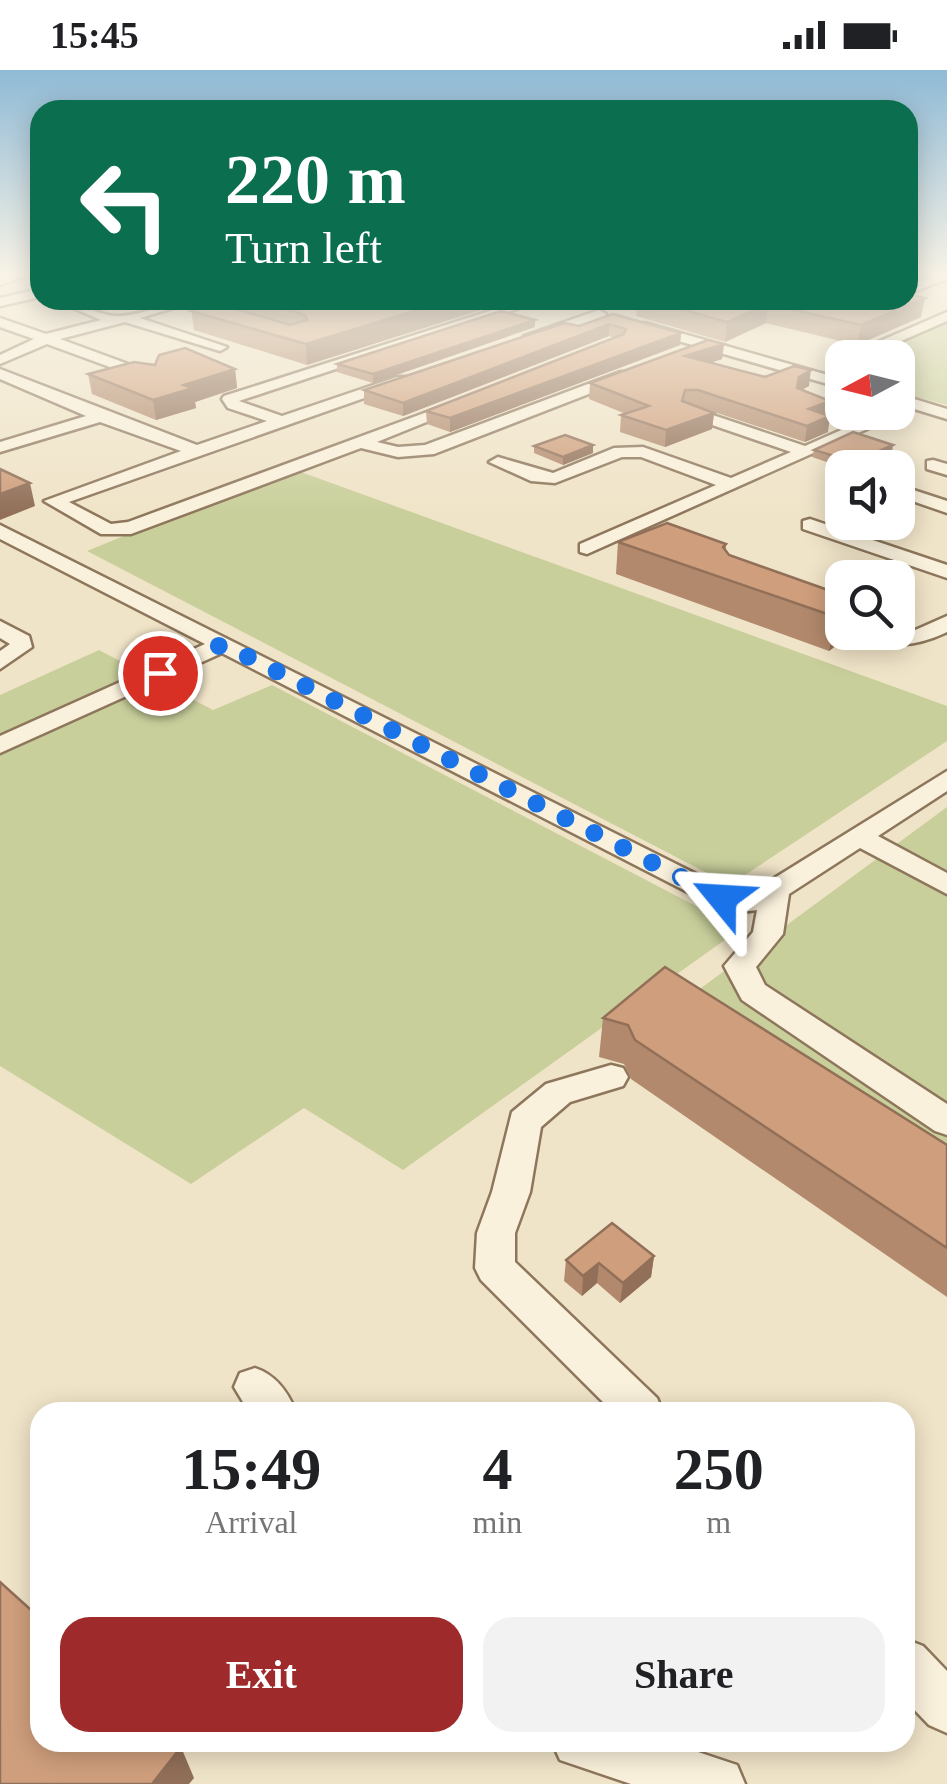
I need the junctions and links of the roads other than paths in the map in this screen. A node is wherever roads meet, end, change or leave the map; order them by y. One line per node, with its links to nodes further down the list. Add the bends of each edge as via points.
1 (89, 354): 10 (street)
2 (369, 354): 20 (street, via 230,399)
3 (681, 354): 5 (street)
4 (741, 354): 9 (street)
5 (673, 357)
6 (825, 368): 9 (street)
7 (640, 369): 22 (street, via 428,450 398,452)
8 (426, 372): 20 (street)
9 (810, 374): 11 (street)
10 (154, 378)
11 (825, 379)
12 (5, 380): 19 (street)
13 (825, 388): 15 (street)
14 (489, 393): 22 (street)
15 (804, 396)
16 (915, 405): 18 (street)
17 (689, 412): 24 (street)
18 (947, 414)
19 (101, 416): 23 (street); 25 (street)
20 (284, 422): 25 (street)
21 (856, 430): 24 (street)
22 (358, 442): 30 (street, via 131,528 108,530)
23 (0, 447)
24 (803, 451): 27 (street)
25 (200, 452): 30 (street, via 44,498)
26 (498, 462): 27 (street, via 555,478 620,452 642,452)
27 (730, 484): 33 (street)
28 (915, 496): 29 (street)
29 (947, 507)
30 (71, 512): 32 (street)
31 (810, 526): 34 (street)
32 (2, 533): 38 (street)
33 (587, 548)
34 (947, 572)
35 (947, 623): 37 (street)
36 (0, 628): 39 (street, via 21,647)
37 (915, 638)
38 (223, 644): 40 (street); 44 (street, via 722,898 742,903)
39 (0, 662)
40 (0, 745)
41 (947, 779): 42 (street)
42 (859, 836): 43 (street); 44 (street)
43 (947, 885)
44 (775, 891): 46 (street, via 768,934 740,966 744,980 770,1005)
45 (611, 1078): 47 (street, via 558,1093 524,1122 496,1233 495,1268)
46 (947, 1122)
47 (632, 1402)
48 (915, 1674): 49 (street)
49 (947, 1707)
50 (611, 1752): 51 (street)
51 (718, 1784)

